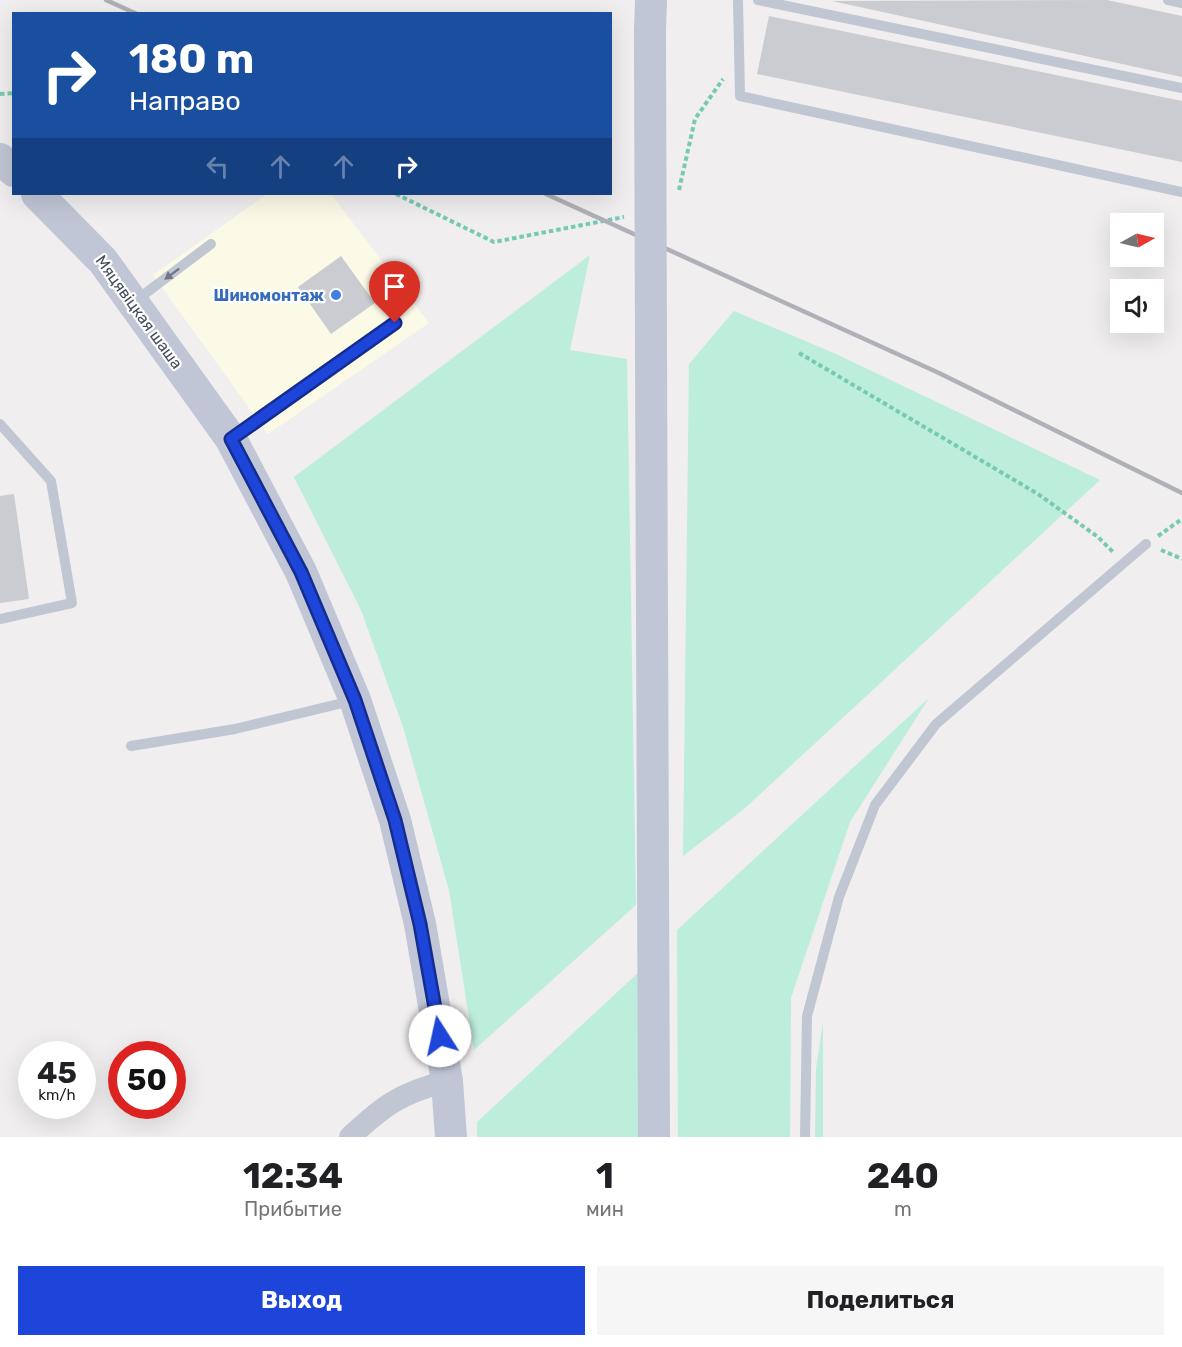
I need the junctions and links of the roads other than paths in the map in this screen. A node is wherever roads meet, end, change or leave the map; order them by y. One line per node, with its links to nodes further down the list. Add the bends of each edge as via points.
1 (651, 0): 23 (main road, bridge)
2 (738, 0): 9 (lane, via 740,96)
3 (758, 0): 6 (lane)
4 (1168, 0): 5 (lane)
5 (1182, 3)
6 (1182, 88)
7 (0, 159): 8 (main road)
8 (12, 169)
9 (1182, 192)
10 (38, 195): 12 (main road, Мяцявіцкая шаша, via 103,261)
11 (211, 244): 12 (lane, one-way to 12)
12 (133, 303): 15 (main road, Мяцявіцкая шаша)
13 (395, 323): 15 (lane)
14 (0, 424): 17 (lane, via 51,481 72,603)
15 (231, 439): 18 (main road, Мяцявіцкая шаша, via 301,572)
16 (1146, 544): 24 (lane, via 936,724 875,804 839,897 807,1016)
17 (0, 619)
18 (355, 700): 19 (lane, via 235,729); 20 (main road, Мяцявіцкая шаша, via 404,854)
19 (131, 746)
20 (447, 1081): 21 (street, via 414,1090 382,1107); 22 (main road, Мяцявіцкая шаша)
21 (350, 1137)
22 (452, 1137)
23 (654, 1137)
24 (805, 1137)

